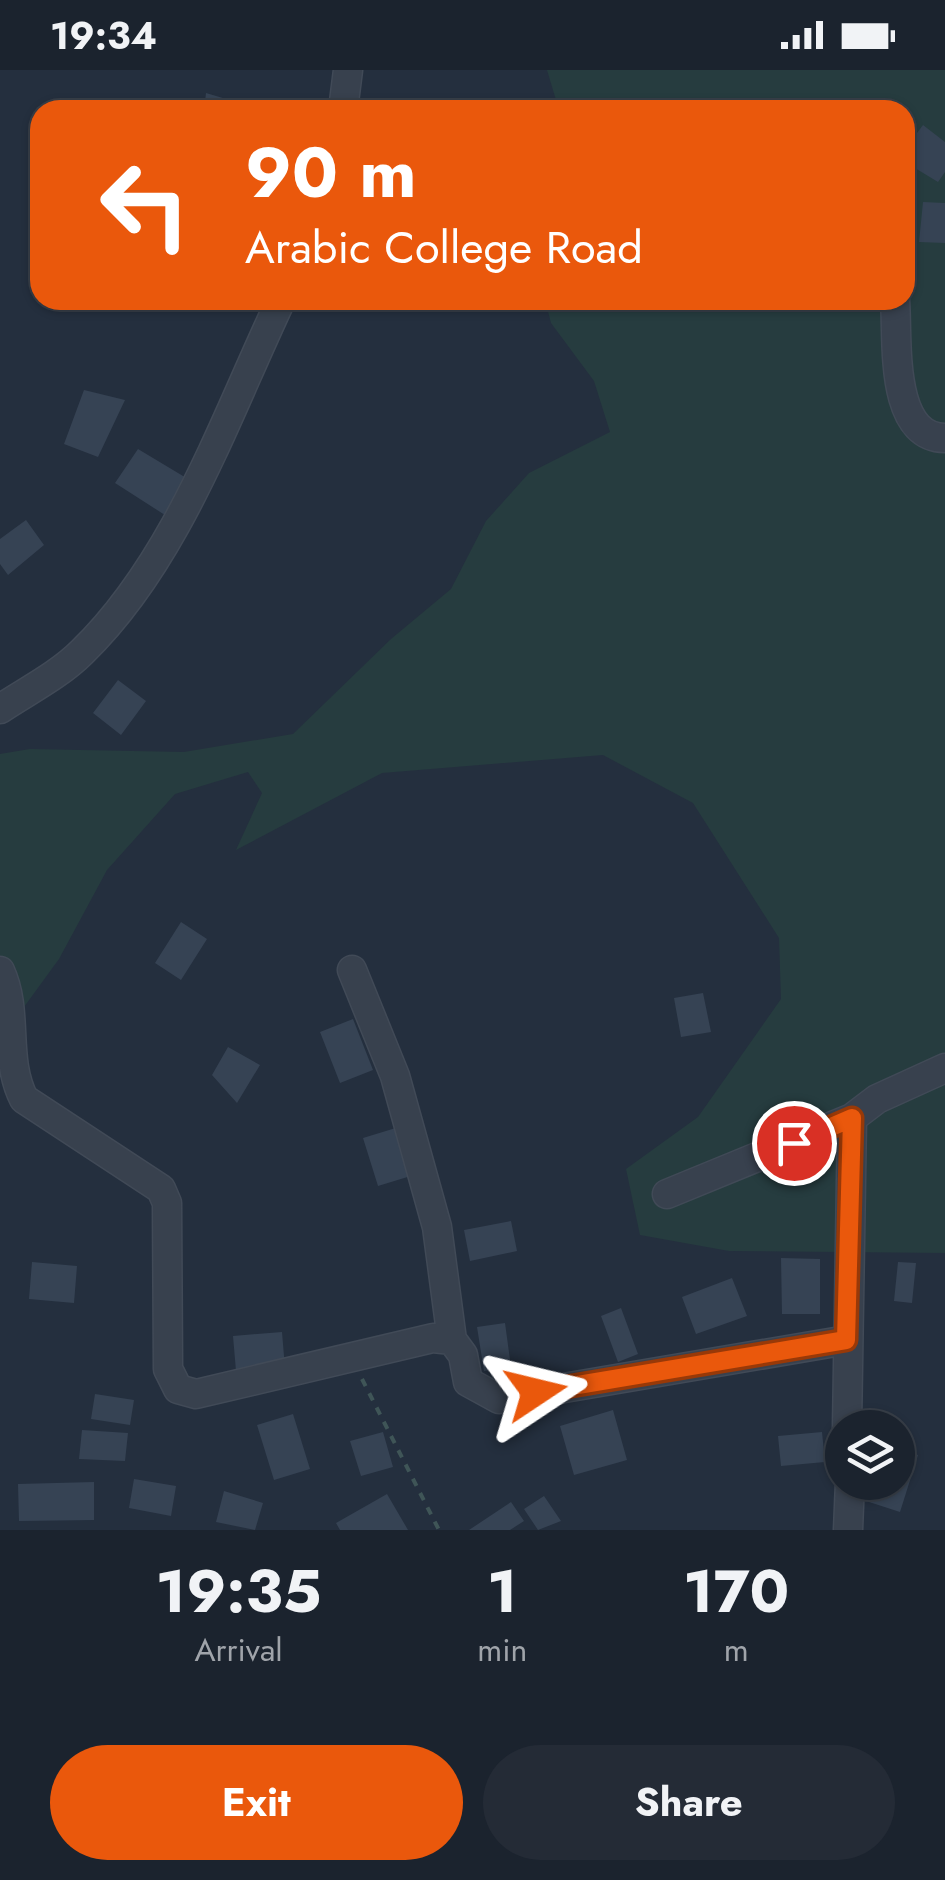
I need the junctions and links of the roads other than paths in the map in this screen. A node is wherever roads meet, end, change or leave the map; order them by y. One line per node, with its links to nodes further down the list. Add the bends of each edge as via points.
1 (348, 70): 2 (street)
2 (344, 100)
3 (277, 310): 6 (street, via 160,552 121,609 80,655)
4 (896, 310): 5 (street, via 904,410 919,431)
5 (945, 438)
6 (0, 709)
7 (352, 970): 12 (street, via 395,1076 437,1227)
8 (0, 971): 12 (street, via 10,993 14,1079 24,1099 162,1189 168,1369 178,1389 196,1394 433,1338)
9 (945, 1068): 10 (street)
10 (852, 1118): 11 (street); 13 (street)
11 (667, 1194)
12 (452, 1340): 13 (street, via 468,1382 499,1399)
13 (846, 1340): 14 (street)
14 (847, 1410)
15 (849, 1500): 16 (street)
16 (848, 1530)

